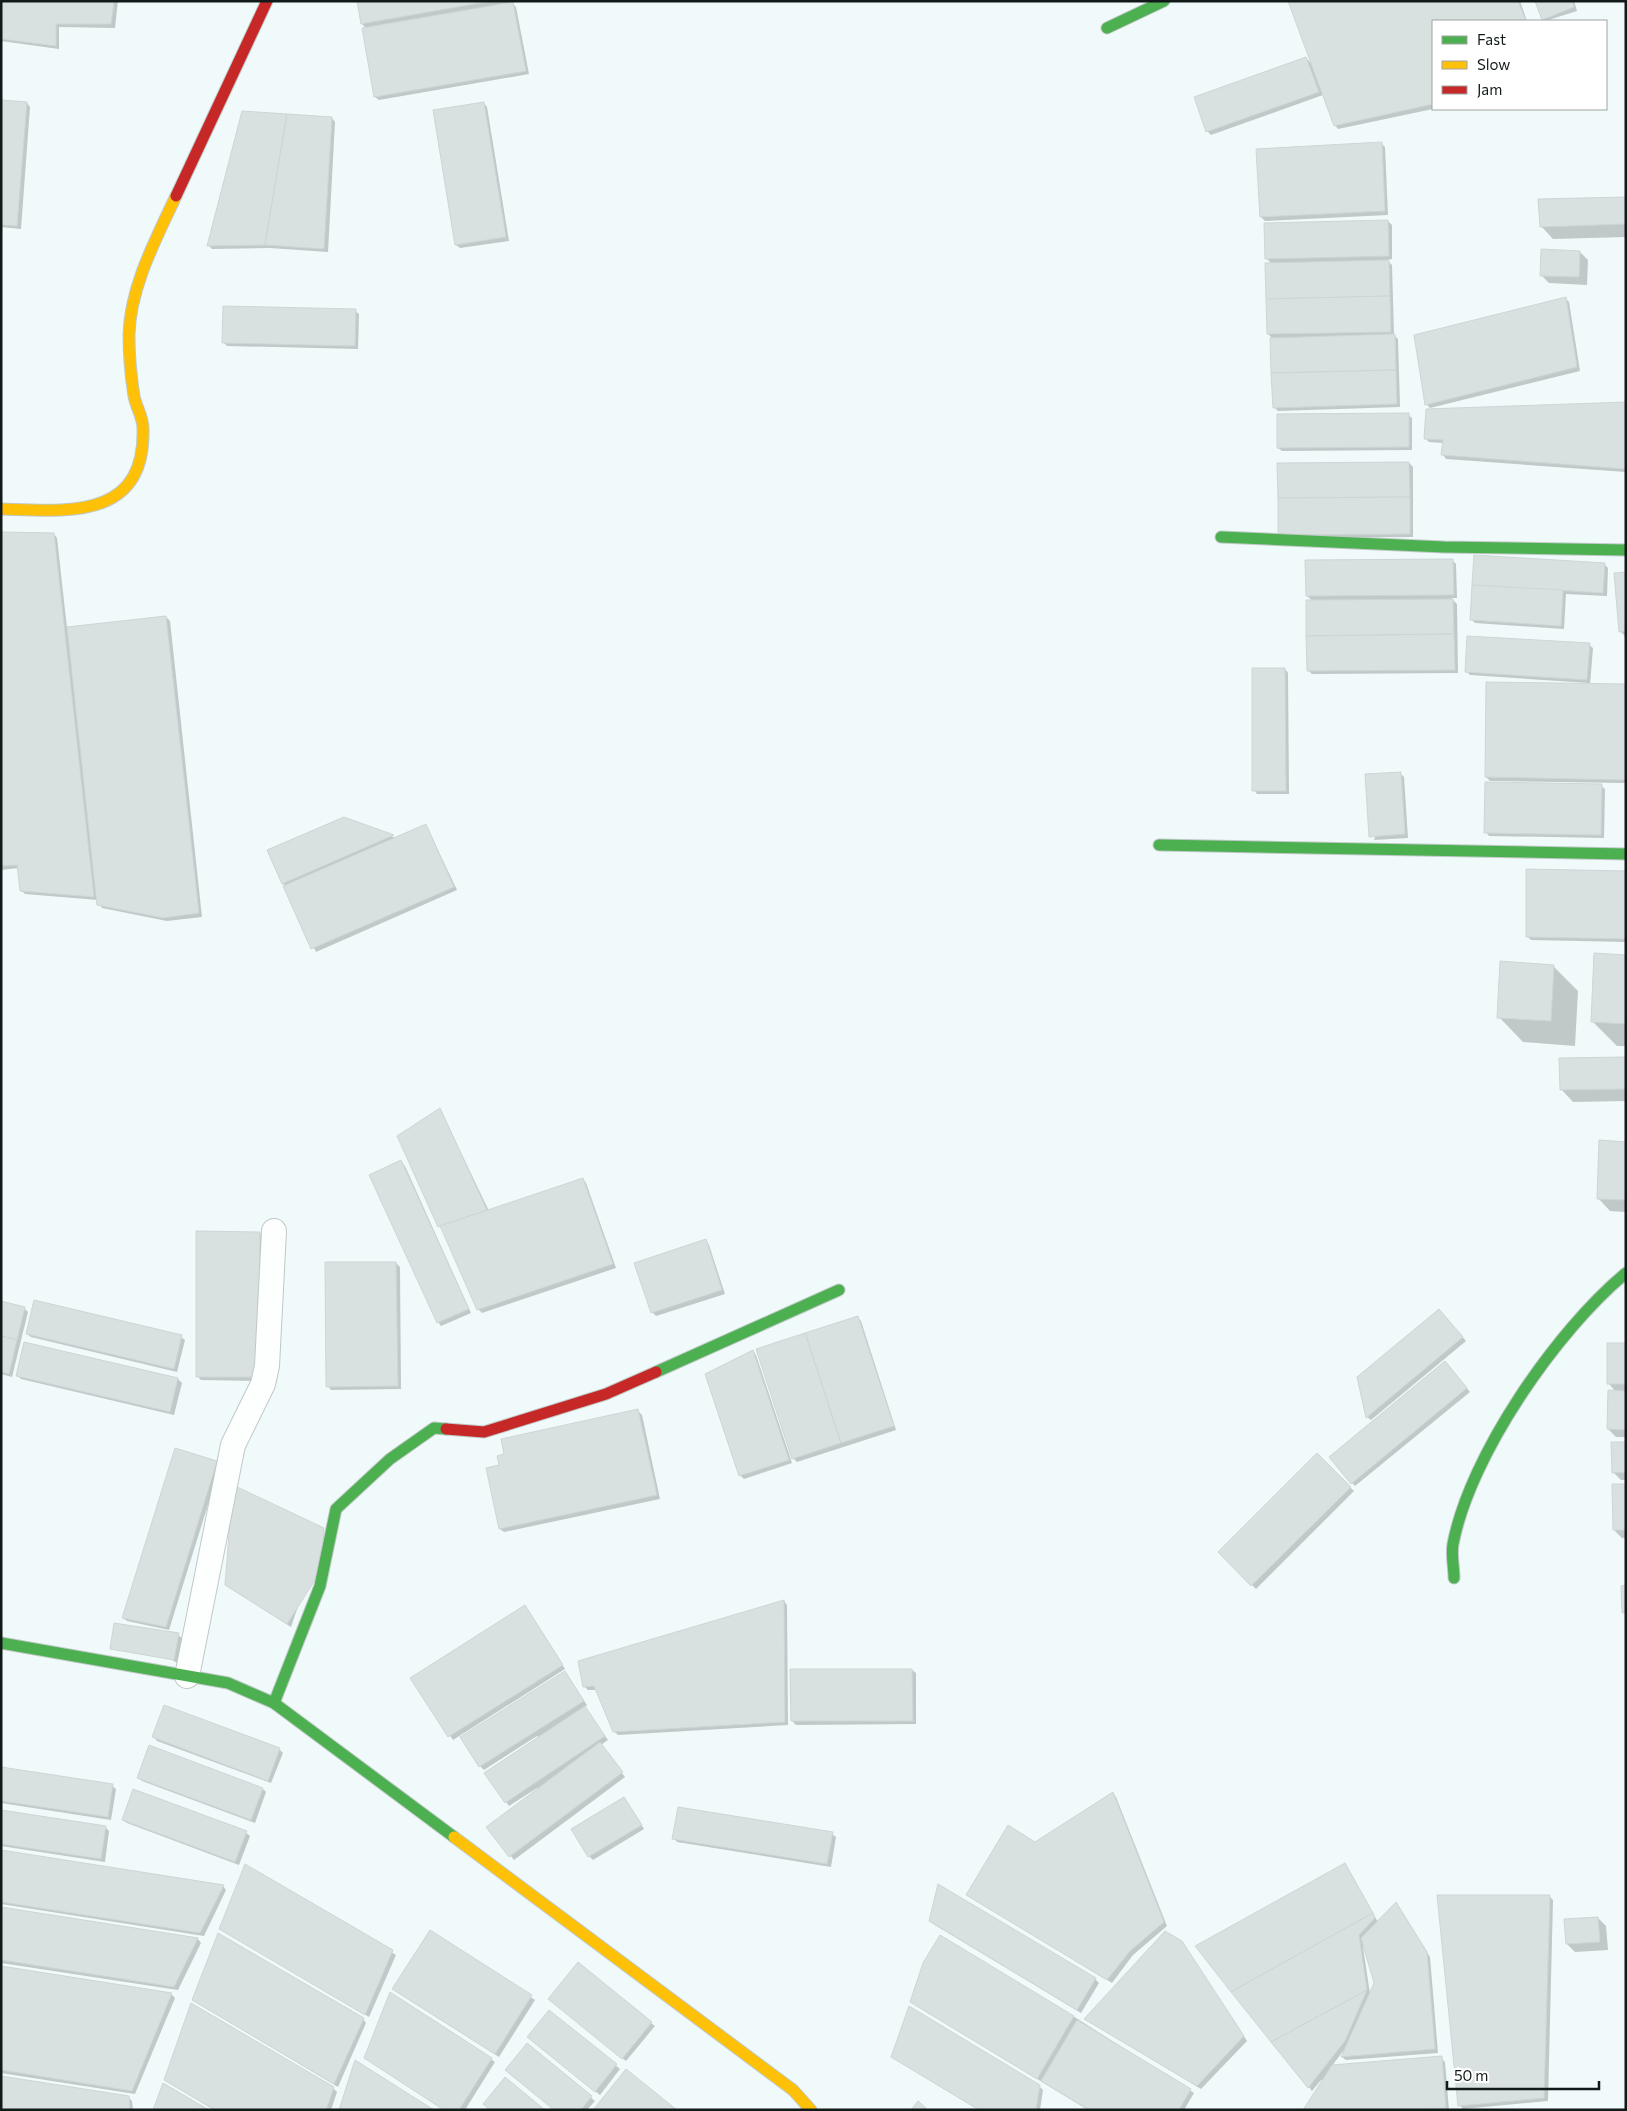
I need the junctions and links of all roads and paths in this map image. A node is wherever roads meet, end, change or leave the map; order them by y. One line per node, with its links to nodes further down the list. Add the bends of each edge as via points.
1 (267, 1): 4 (street, via 157,237 133,300 129,335 134,396 143,427 142,452 136,469 126,488 99,505 71,510)
2 (1164, 1): 3 (street)
3 (1107, 28)
4 (1, 509)
5 (1221, 537): 6 (street, via 1444,547)
6 (1626, 550)
7 (1159, 845): 8 (street)
8 (1626, 854)
9 (274, 1231): 14 (street, via 267,1366 263,1384 232,1445)
10 (1626, 1273): 12 (street, via 1569,1327 1498,1431 1470,1486 1453,1546)
11 (839, 1290): 15 (street, via 606,1394 484,1432 434,1428 390,1459 336,1509 320,1586)
12 (1454, 1578)
13 (1, 1643): 14 (street)
14 (188, 1676): 15 (street, via 228,1683)
15 (274, 1703): 16 (street, via 792,2090)
16 (812, 2110)

